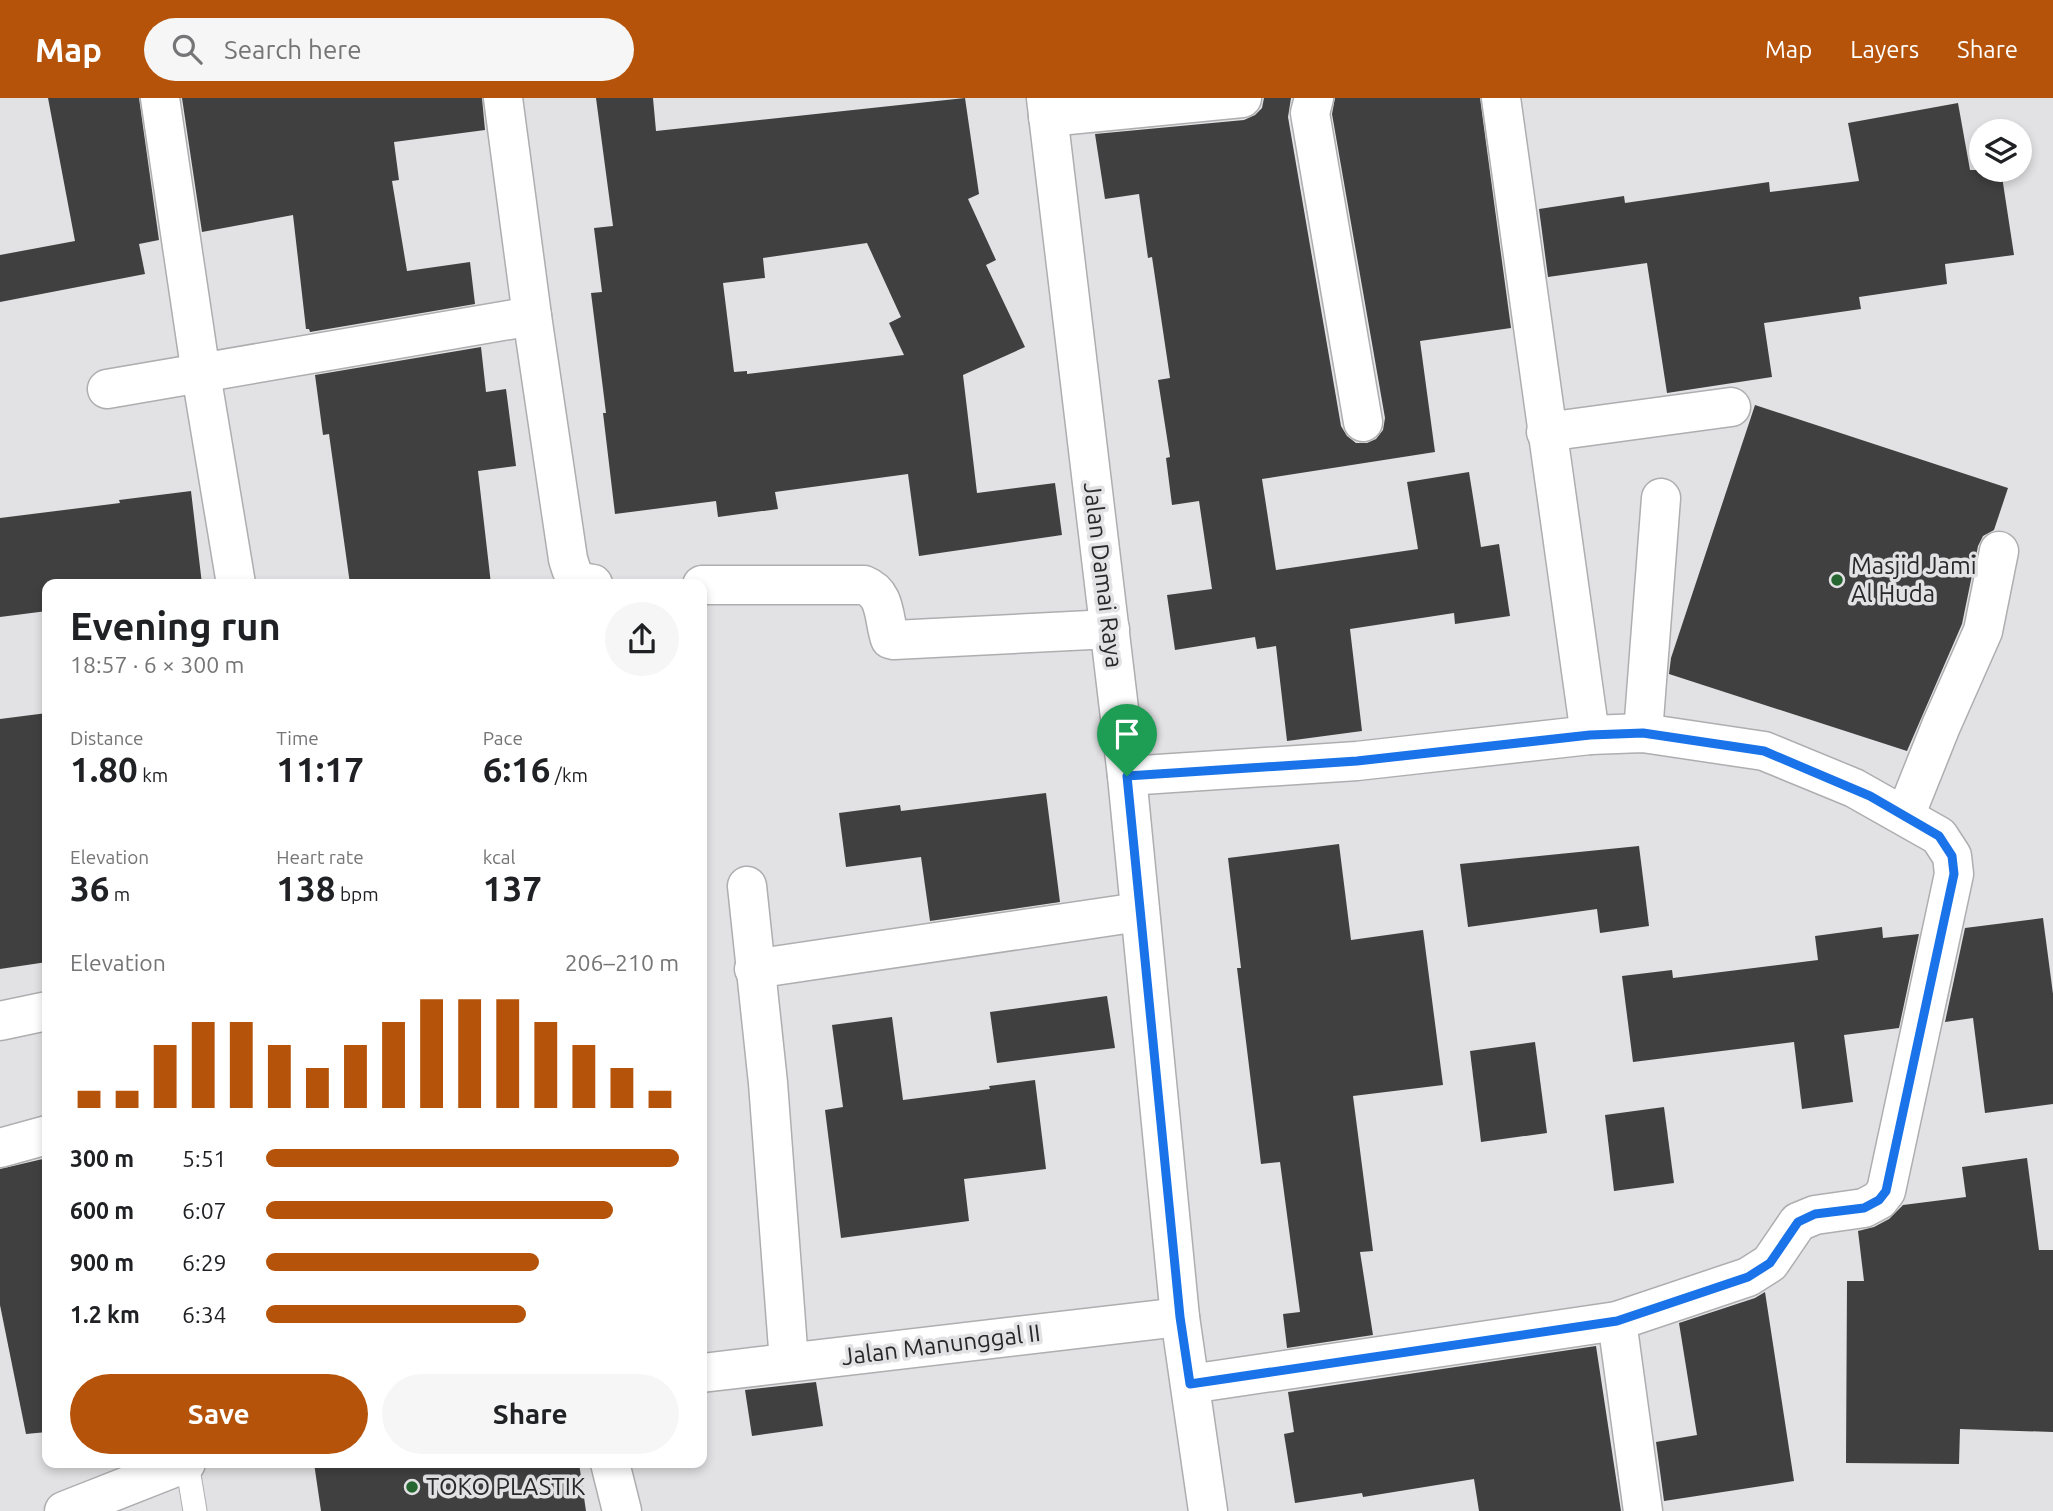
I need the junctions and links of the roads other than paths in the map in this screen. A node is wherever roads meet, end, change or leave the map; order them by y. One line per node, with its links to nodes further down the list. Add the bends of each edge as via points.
1 (160, 98): 8 (street)
2 (503, 98): 7 (street)
3 (1242, 98): 6 (street)
4 (1314, 98): 11 (street, via 1310,113)
5 (1501, 98): 12 (street)
6 (1047, 107): 18 (street, Jalan Damai Raya)
7 (532, 316): 8 (street); 16 (street, via 568,559)
8 (201, 374): 9 (street); 15 (street)
9 (107, 389)
10 (1731, 407): 12 (street)
11 (1363, 422)
12 (1546, 432): 20 (street)
13 (1661, 498): 19 (street)
14 (1998, 551): 22 (street, via 1983,631)
15 (235, 579)
16 (575, 579)
17 (707, 585): 18 (street, via 864,585 880,597 887,633 894,640)
18 (1111, 629): 21 (street, Jalan Damai Raya)
19 (1643, 733): 20 (street); 22 (street, via 1764,751 1870,796)
20 (1590, 735): 21 (street, via 1357,761)
21 (1127, 776): 24 (street, Jalan Damai Raya)
22 (1905, 816): 31 (street, via 1939,836 1952,856 1954,874 1886,1191 1864,1208 1815,1214 1798,1222 1770,1263 1748,1277)
23 (747, 886): 25 (street)
24 (1139, 912): 25 (street); 30 (street, Jalan Damai Raya)
25 (754, 969): 32 (street, via 768,1083)
26 (42, 1012): 27 (street)
27 (0, 1021)
28 (42, 1136): 29 (street)
29 (0, 1148)
30 (1180, 1317): 32 (street, Jalan Manunggal II); 34 (street, Jalan Damai Raya)
31 (1617, 1321): 34 (street); 42 (street)
32 (789, 1362): 33 (street, Jalan Manunggal II)
33 (707, 1372)
34 (1190, 1384): 41 (street, Jalan Damai Raya)
35 (174, 1468): 38 (street)
36 (188, 1468): 39 (lane)
37 (611, 1468): 40 (street)
38 (64, 1511)
39 (195, 1511)
40 (622, 1511)
41 (1208, 1511)
42 (1643, 1511)

